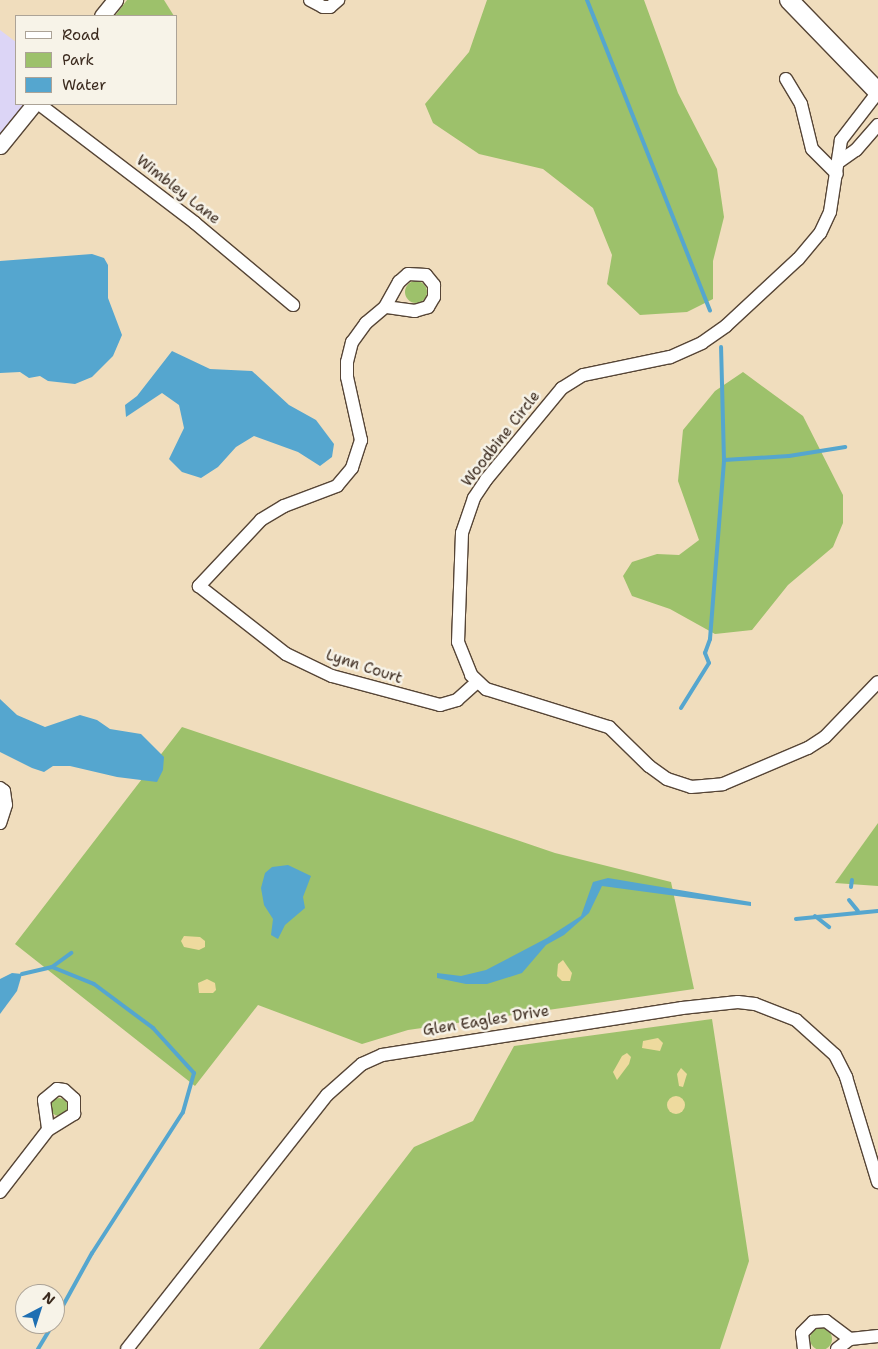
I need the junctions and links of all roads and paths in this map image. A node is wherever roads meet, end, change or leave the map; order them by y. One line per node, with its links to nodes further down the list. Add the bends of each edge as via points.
1 (115, 0): 5 (street)
2 (310, 0): 3 (street, via 323,7 330,7)
3 (338, 0)
4 (789, 0): 7 (main road)
5 (103, 15)
6 (786, 79): 12 (street, via 801,104 812,149)
7 (878, 92): 12 (street, Woodbine Circle, via 841,140)
8 (33, 105): 11 (street)
9 (40, 105): 13 (street, Wimbley Lane, via 195,223)
10 (878, 125): 12 (street)
11 (0, 146)
12 (838, 168): 15 (street, Woodbine Circle, via 830,212 820,233 798,259 726,326 702,343 670,357 583,375 562,388 486,480 474,498 462,533 458,642 465,665)
13 (293, 305)
14 (385, 307): 15 (street, Lynn Court, via 366,323 352,342 346,362 361,440 352,468 337,486 284,506 261,520 199,586 286,654 332,676 440,705 457,700)
15 (477, 682): 16 (street, via 504,696 609,727 649,766 667,779 691,787 723,784 808,748 826,737)
16 (878, 682)
17 (0, 788): 18 (street, via 4,791 6,806)
18 (0, 823)
19 (48, 1130): 21 (street)
20 (878, 1182): 24 (street, Glen Eagles Drive, via 846,1077 835,1055 796,1020 755,1004 738,1002 682,1008 382,1055 362,1064 327,1095)
21 (0, 1192)
22 (878, 1336): 23 (street)
23 (850, 1339): 25 (street, via 826,1321 813,1322 802,1333); 26 (street)
24 (127, 1349)
25 (804, 1349)
26 (837, 1349)

